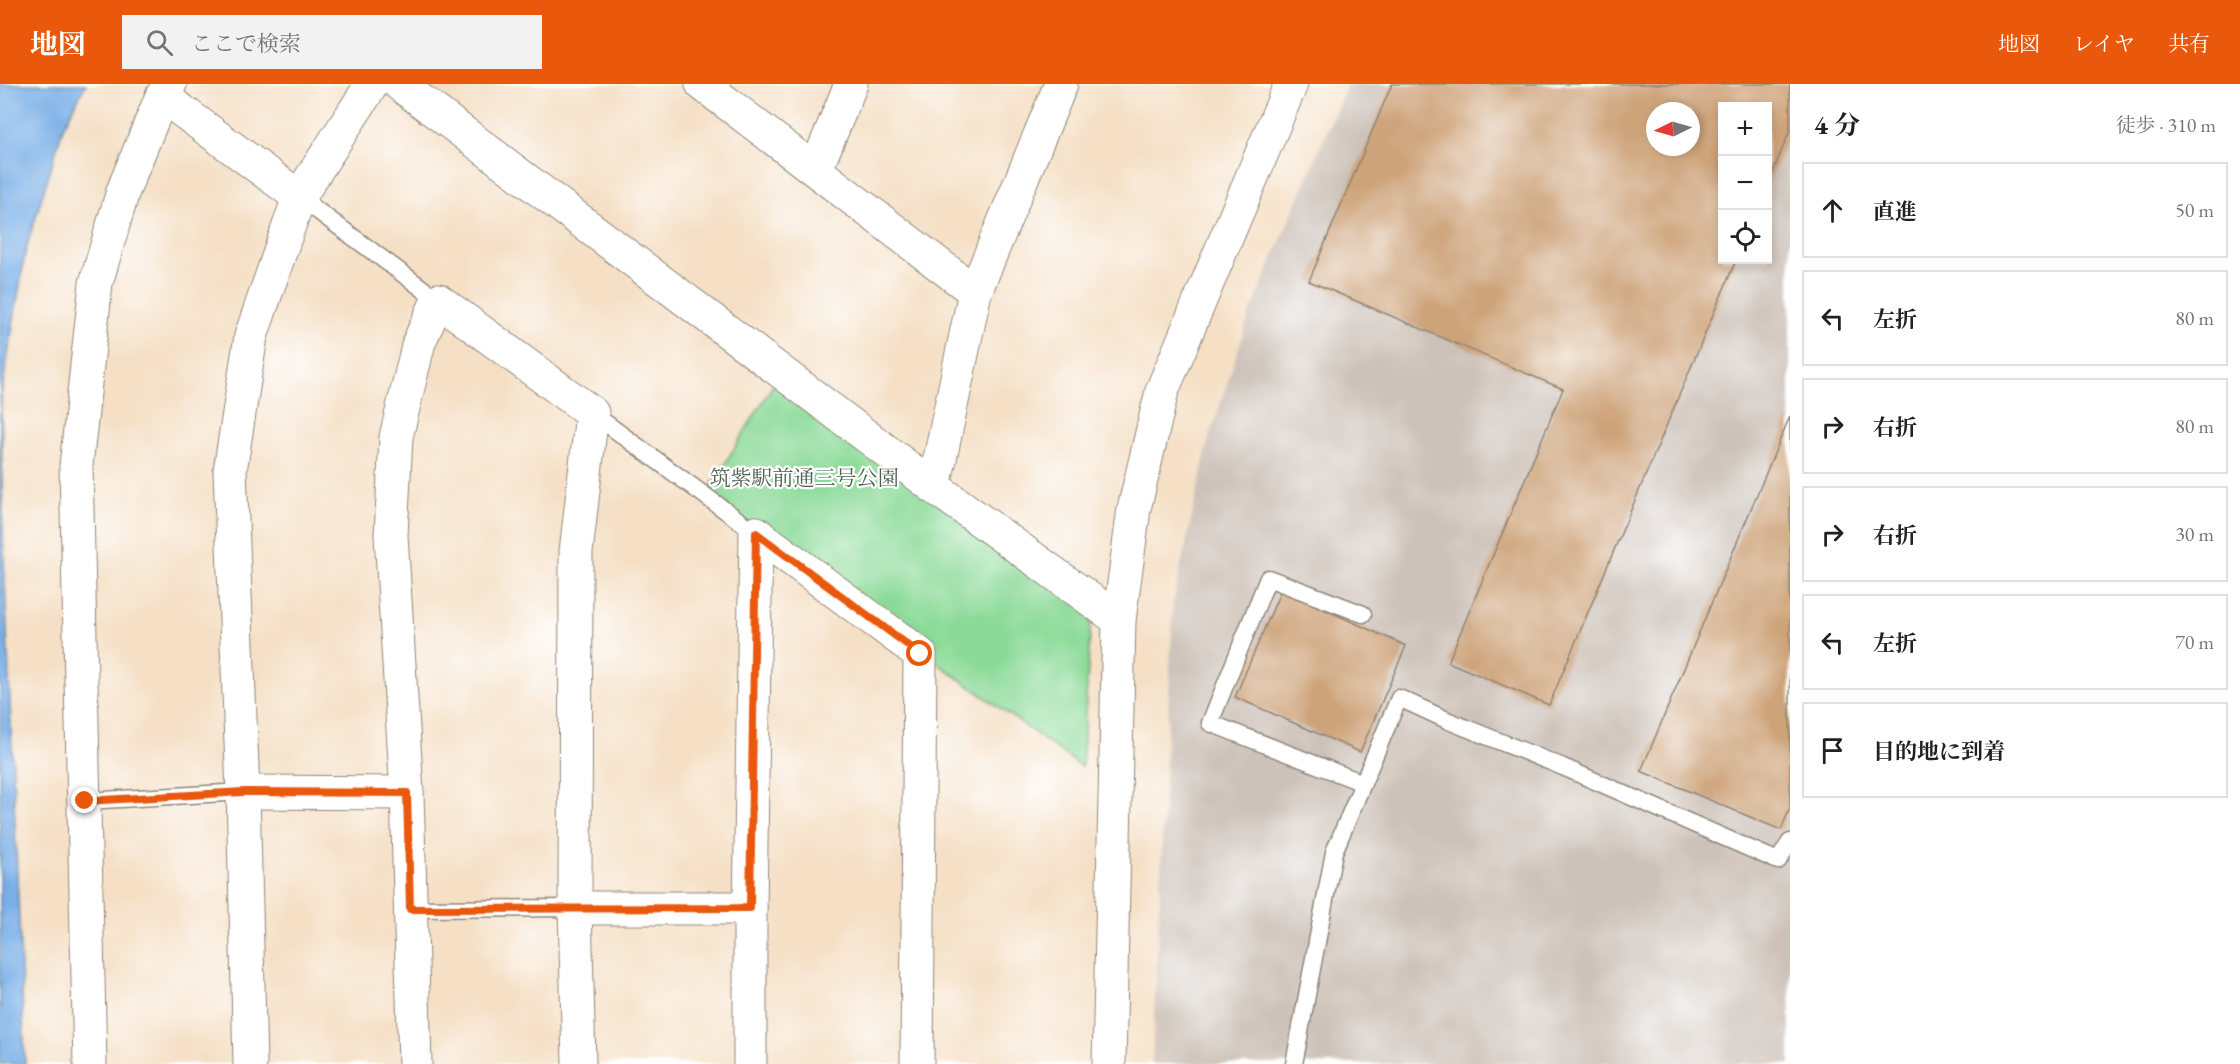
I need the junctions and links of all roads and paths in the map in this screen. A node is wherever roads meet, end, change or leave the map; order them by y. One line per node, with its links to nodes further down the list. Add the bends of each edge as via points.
1 (372, 84): 9 (street)
2 (399, 84): 13 (street)
3 (702, 84): 8 (street)
4 (851, 84): 8 (street)
5 (1061, 84): 10 (street)
6 (1291, 84): 16 (street, via 1162,391 1134,509)
7 (166, 90): 9 (street); 20 (street, via 123,191 93,306 76,466)
8 (816, 169): 10 (street)
9 (299, 197): 11 (lane); 18 (street, via 251,336 230,471)
10 (975, 292): 13 (street)
11 (438, 300): 12 (street); 19 (street, via 419,342 396,437 391,535)
12 (592, 413): 14 (lane); 22 (street, via 576,552)
13 (934, 487): 16 (street)
14 (756, 533): 23 (street); 30 (street, via 920,654)
15 (1363, 614): 17 (lane, via 1268,578 1210,723)
16 (1119, 620): 31 (street)
17 (1363, 783): 21 (lane, via 1399,698 1778,861); 32 (lane, via 1334,852)
18 (243, 792): 19 (street); 20 (lane); 26 (street)
19 (407, 793): 24 (street)
20 (85, 801): 25 (street)
21 (1790, 842)
22 (575, 908): 23 (street); 24 (lane); 28 (street)
23 (750, 908): 29 (street)
24 (410, 909): 27 (street)
25 (90, 1064)
26 (250, 1064)
27 (415, 1064)
28 (579, 1064)
29 (750, 1064)
30 (917, 1064)
31 (1109, 1064)
32 (1294, 1064)

